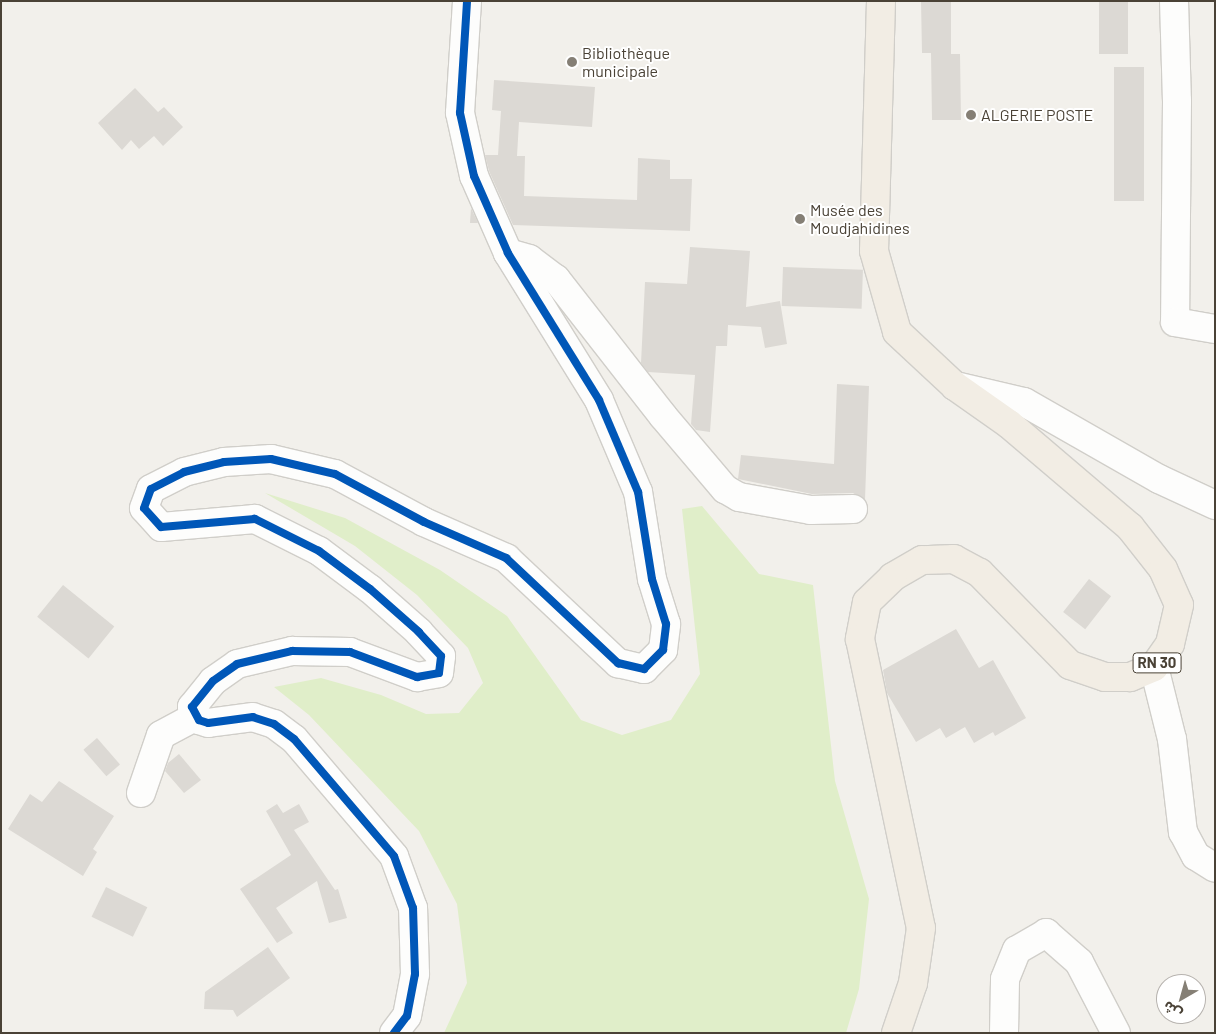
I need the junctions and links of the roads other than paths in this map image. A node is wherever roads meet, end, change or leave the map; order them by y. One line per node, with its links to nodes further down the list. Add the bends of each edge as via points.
1 (466, 1): 4 (street, via 460,113 474,176)
2 (881, 1): 6 (main road, RN 30, via 874,251 897,332)
3 (1174, 1): 5 (street, via 1177,101 1175,322)
4 (508, 253): 8 (street, via 529,259 556,279 662,416 724,489 739,497 811,510); 10 (street, via 599,400 638,492 652,579 666,624 663,650 644,669 618,663 506,558 424,522 335,474 271,459 224,462 184,472 151,489 144,508 161,527 255,519 319,551 356,578 419,632 441,656 439,673 417,677 350,652 292,651 237,664 213,681 198,698 192,706)
5 (1215, 329)
6 (955, 386): 7 (street, via 1024,402 1159,479); 9 (main road, RN 30, via 1009,424 1130,527 1163,569 1179,605 1170,644)
7 (1215, 505)
8 (853, 509)
9 (1154, 667): 12 (street, via 1172,739 1183,832 1196,856); 14 (main road, RN 30, via 1130,677 1105,677 1070,665 1011,609 980,574 954,559 922,560 893,577 867,602 860,640 921,928 913,983)
10 (196, 716): 11 (street, via 161,735); 13 (street, via 208,723 253,718 274,724 294,739 394,856 413,908 414,974 407,1016)
11 (141, 793)
12 (1215, 868)
13 (394, 1033)
14 (896, 1033)
15 (1004, 1033): 16 (street, via 1005,979 1017,950 1046,933 1079,962)
16 (1116, 1033)

